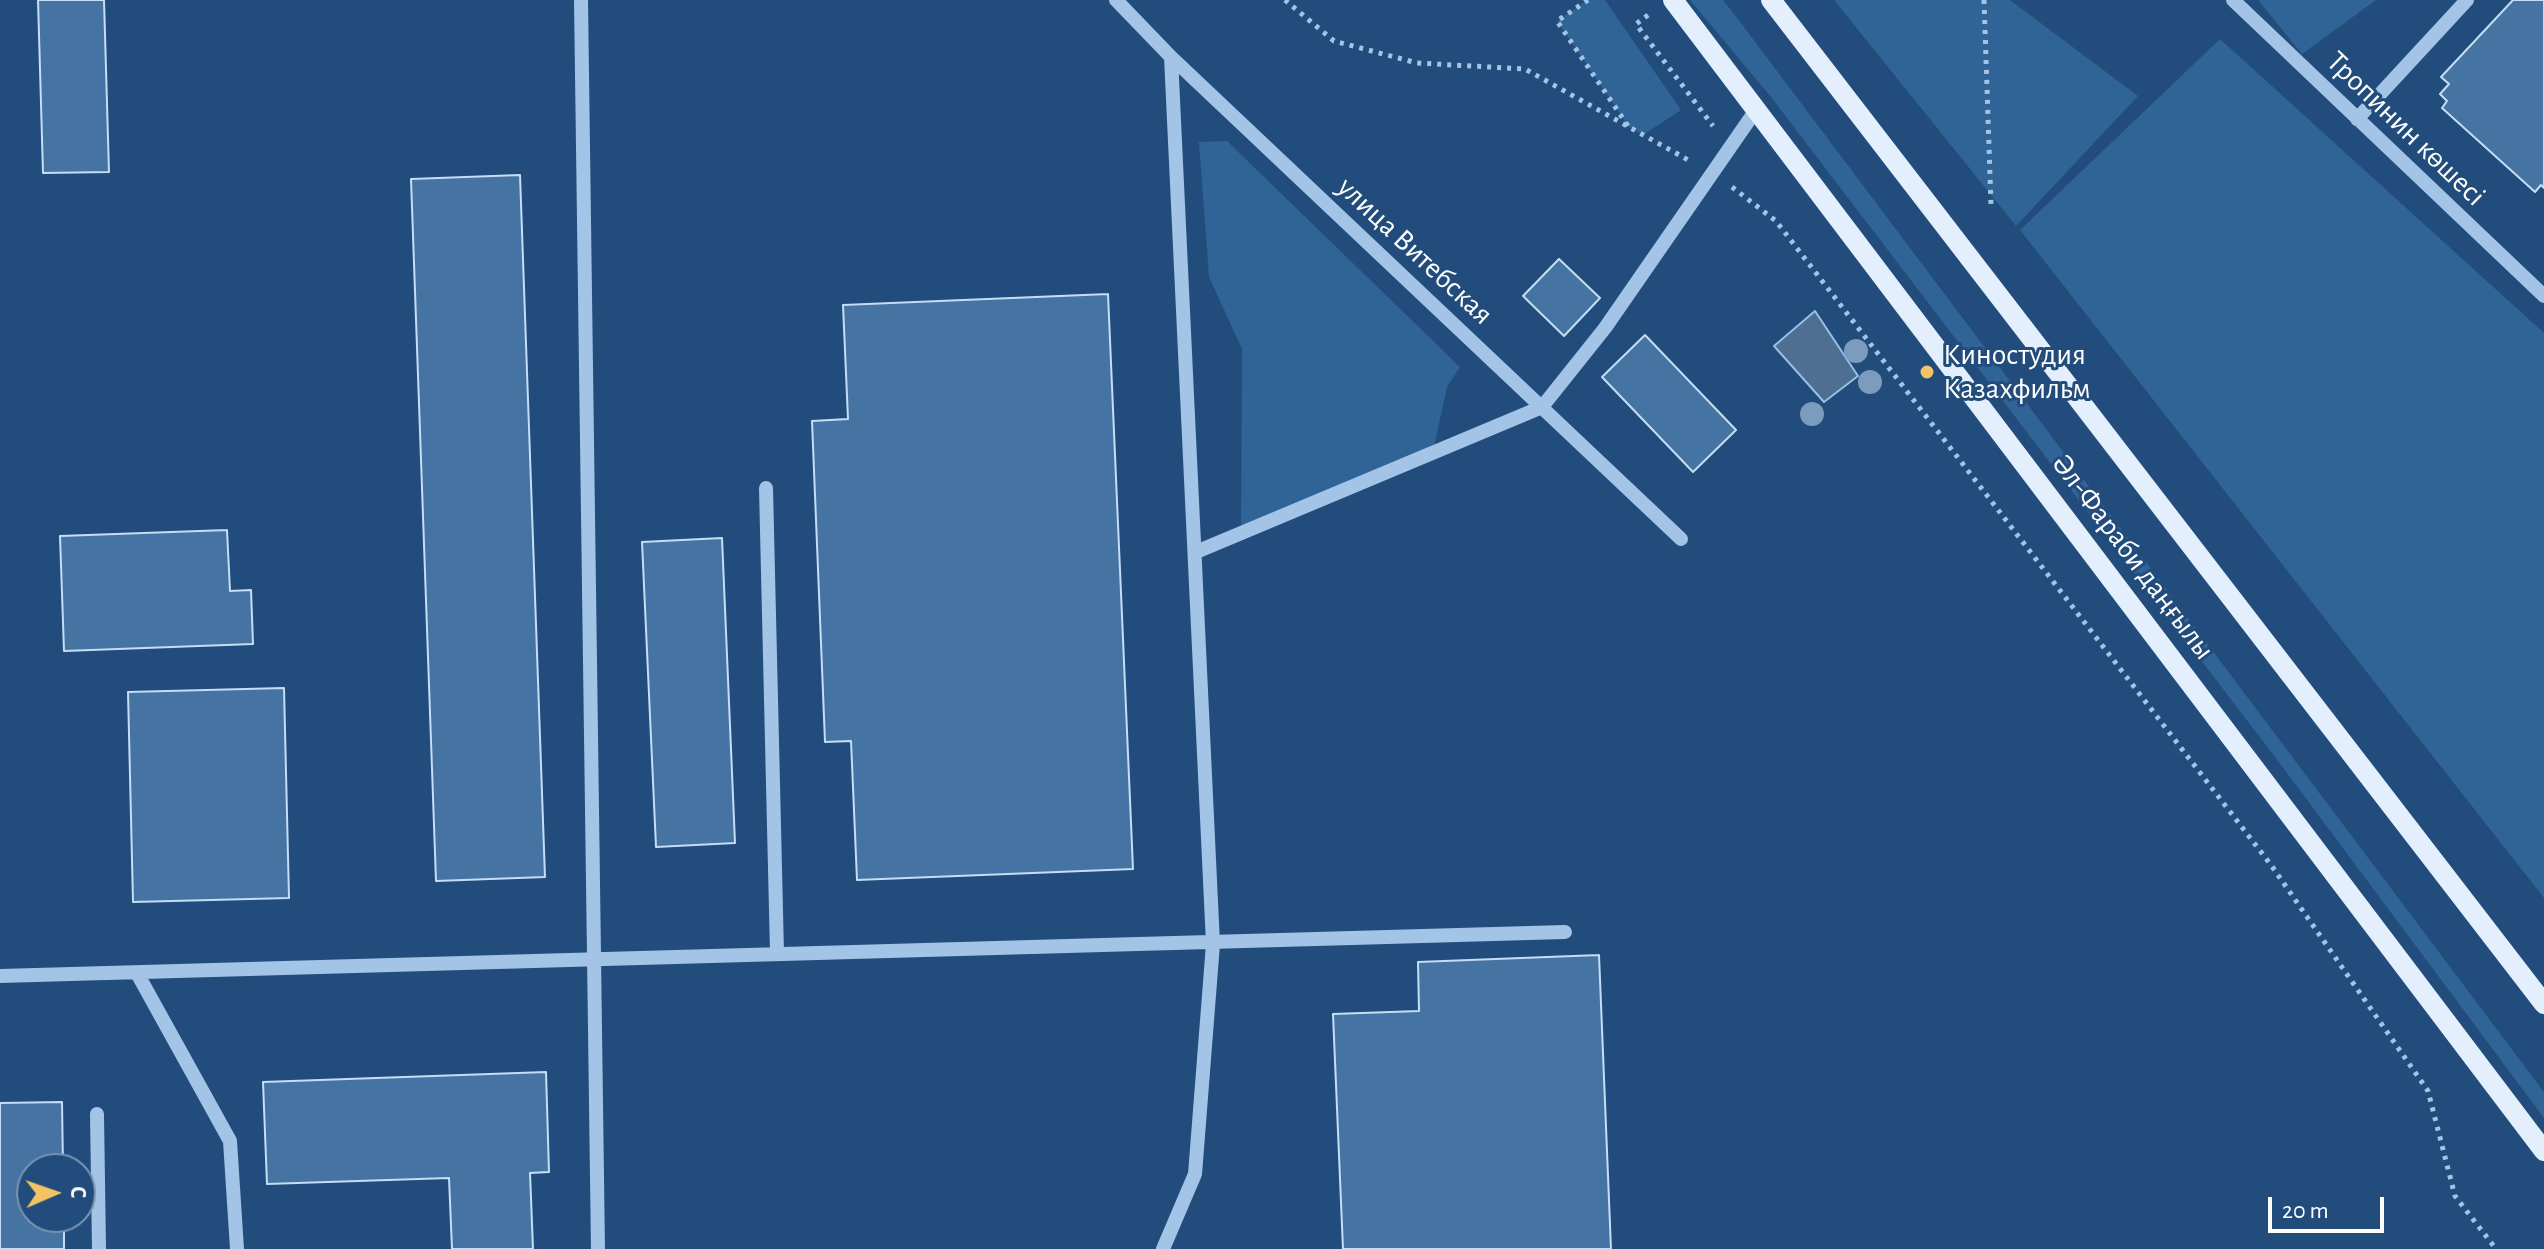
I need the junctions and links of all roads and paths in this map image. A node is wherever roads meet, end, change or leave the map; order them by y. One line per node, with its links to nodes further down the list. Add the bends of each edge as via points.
1 (581, 0): 25 (street)
2 (1116, 0): 10 (street, улица Витебская)
3 (1285, 0): 13 (path, via 1334,41 1417,63 1525,69)
4 (1588, 0): 13 (path, via 1557,21)
5 (1771, 0): 28 (main road, Әл-Фараби даңғылы)
6 (1984, 0): 16 (path)
7 (2233, 0): 12 (street, Тропинин көшесі)
8 (2467, 0): 12 (street)
9 (1665, 4): 11 (main road, Әл-Фараби даңғылы); 14 (path, via 1636,24)
10 (1171, 57): 18 (street, улица Витебская); 21 (street)
11 (1756, 110): 14 (street); 30 (main road, Әл-Фараби даңғылы)
12 (2357, 119): 17 (street, Тропинин көшесі)
13 (1629, 127): 15 (path)
14 (1730, 149): 15 (street)
15 (1714, 174): 18 (street); 35 (path, via 1776,221 2271,865 2428,1091 2455,1196)
16 (1991, 205)
17 (2544, 296)
18 (1542, 407): 20 (street, улица Витебская); 21 (street)
19 (766, 488): 24 (street)
20 (1681, 539)
21 (1196, 552): 23 (street)
22 (1565, 932): 23 (street)
23 (1213, 944): 24 (street); 34 (street, via 1195,1174)
24 (777, 953): 25 (street)
25 (593, 960): 26 (street); 33 (street)
26 (137, 973): 27 (street); 32 (street, via 230,1141)
27 (0, 976)
28 (2544, 1004)
29 (97, 1114): 31 (street)
30 (2544, 1151)
31 (99, 1249)
32 (237, 1249)
33 (598, 1249)
34 (1163, 1249)
35 (2496, 1249)

